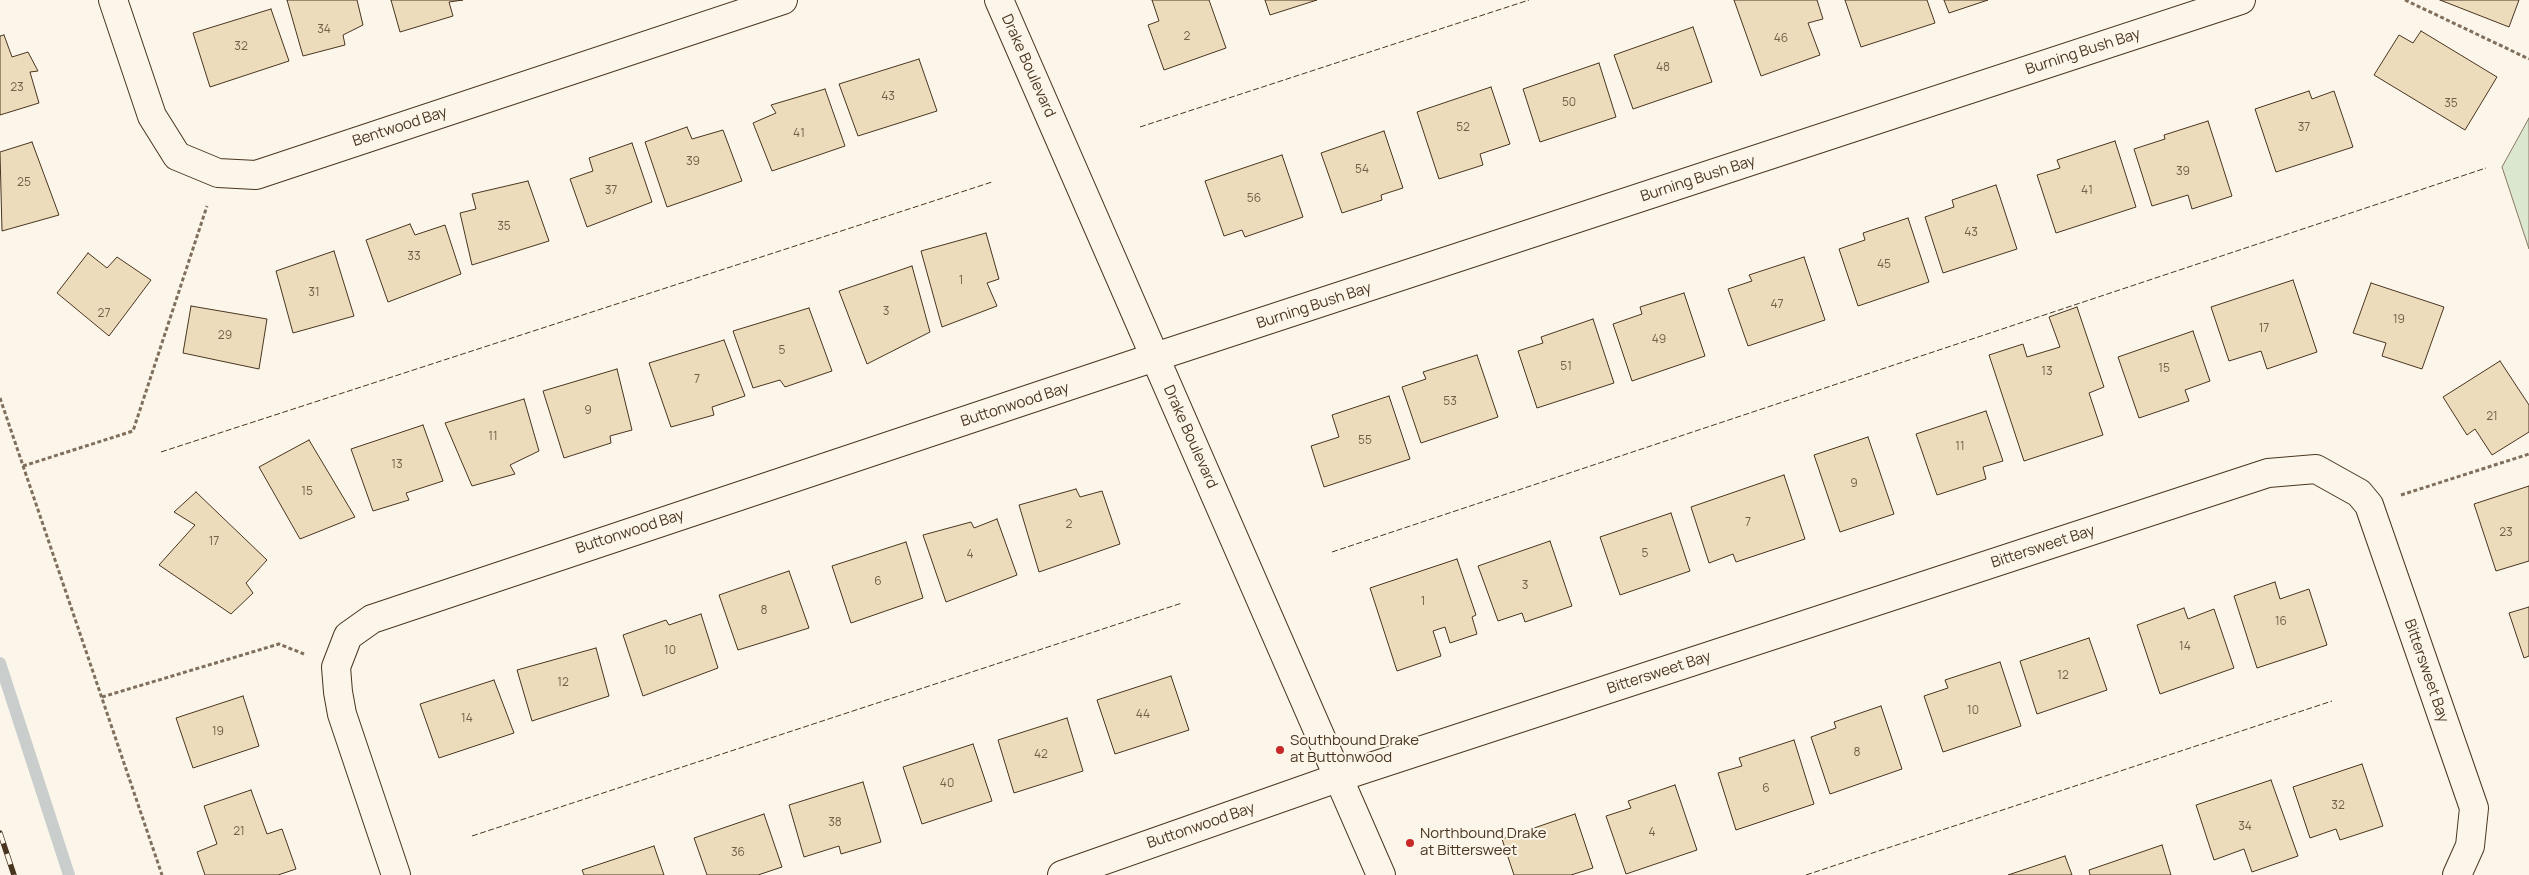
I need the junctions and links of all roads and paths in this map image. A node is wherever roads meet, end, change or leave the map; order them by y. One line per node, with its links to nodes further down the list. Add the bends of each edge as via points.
1 (114, 0): 7 (street, Bentwood Bay, via 152,116 177,156)
2 (783, 0): 7 (street, Bentwood Bay, via 256,175)
3 (999, 0): 8 (street, Drake Boulevard)
4 (2241, 0): 8 (street, Burning Bush Bay)
5 (2405, 0): 6 (path)
6 (2529, 59)
7 (218, 173): 11 (path, via 133,432)
8 (1155, 357): 13 (street, Buttonwood Bay, via 372,619 348,636); 15 (street, Drake Boulevard)
9 (0, 398): 11 (path)
10 (2529, 454): 12 (path)
11 (23, 466): 14 (path)
12 (2369, 505): 15 (street, Bittersweet Bay, via 2359,494 2316,470 2268,474); 20 (street, Bittersweet Bay, via 2474,808 2470,846)
13 (336, 667): 14 (path, via 279,644); 17 (street, Buttonwood Bay, via 342,714)
14 (102, 697): 16 (path)
15 (1340, 777): 18 (street, Buttonwood Bay); 19 (street, Drake Boulevard)
16 (162, 875)
17 (396, 875)
18 (1062, 875)
19 (1381, 875)
20 (2457, 875)

